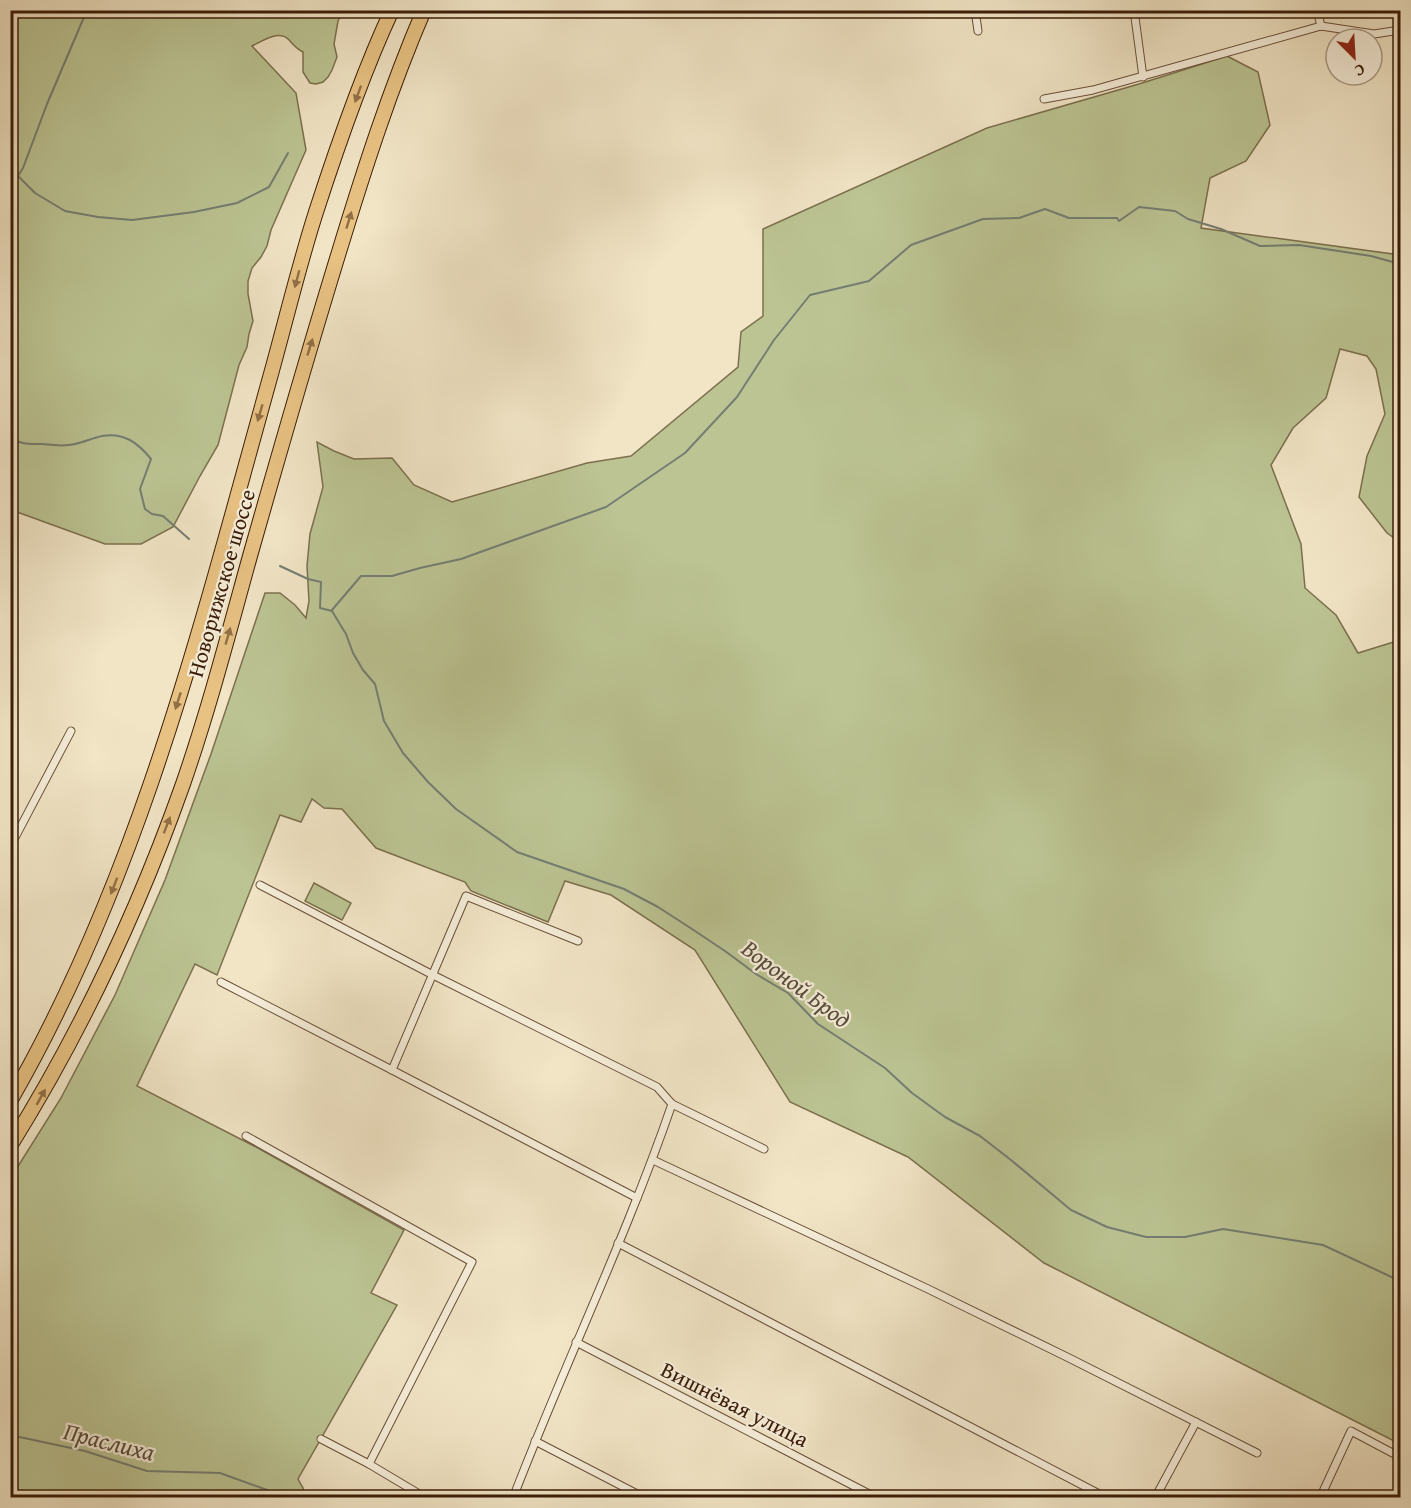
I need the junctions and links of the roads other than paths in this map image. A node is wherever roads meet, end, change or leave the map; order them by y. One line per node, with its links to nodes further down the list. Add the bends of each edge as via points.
1 (392, 10): 20 (highway, Новорижское шоссе, one-way to 20, via 315,213 193,655 142,812 70,987)
2 (424, 10): 23 (highway, Новорижское шоссе, one-way to 2, via 85,1017 142,889 182,785 360,184)
3 (975, 10): 10 (street)
4 (1134, 10): 11 (street)
5 (1317, 10): 8 (street)
6 (1399, 10): 7 (street)
7 (1401, 17)
8 (1321, 26): 9 (street, via 1374,34); 11 (street)
9 (1401, 30)
10 (978, 31)
11 (1143, 77): 12 (street)
12 (1044, 99)
13 (71, 731): 14 (street)
14 (10, 847)
15 (260, 885): 17 (street)
16 (578, 941): 17 (street, via 466,896)
17 (433, 975): 19 (street); 21 (street, via 657,1087)
18 (221, 982): 19 (street)
19 (392, 1070): 26 (street)
20 (10, 1101)
21 (672, 1104): 24 (street); 25 (street)
22 (246, 1136): 34 (street, via 472,1262)
23 (10, 1146)
24 (764, 1149)
25 (653, 1160): 26 (street); 29 (street, via 946,1298)
26 (637, 1198): 27 (street)
27 (618, 1244): 28 (street); 39 (street)
28 (576, 1342): 31 (street); 38 (street, Вишнёвая улица)
29 (1196, 1422): 32 (street); 40 (street)
30 (321, 1439): 34 (street)
31 (535, 1441): 36 (street); 37 (street)
32 (1257, 1453)
33 (1401, 1457): 41 (street, via 1351,1431)
34 (369, 1464): 35 (street)
35 (426, 1497)
36 (513, 1497)
37 (645, 1497)
38 (877, 1497)
39 (1107, 1497)
40 (1155, 1497)
41 (1320, 1497)

